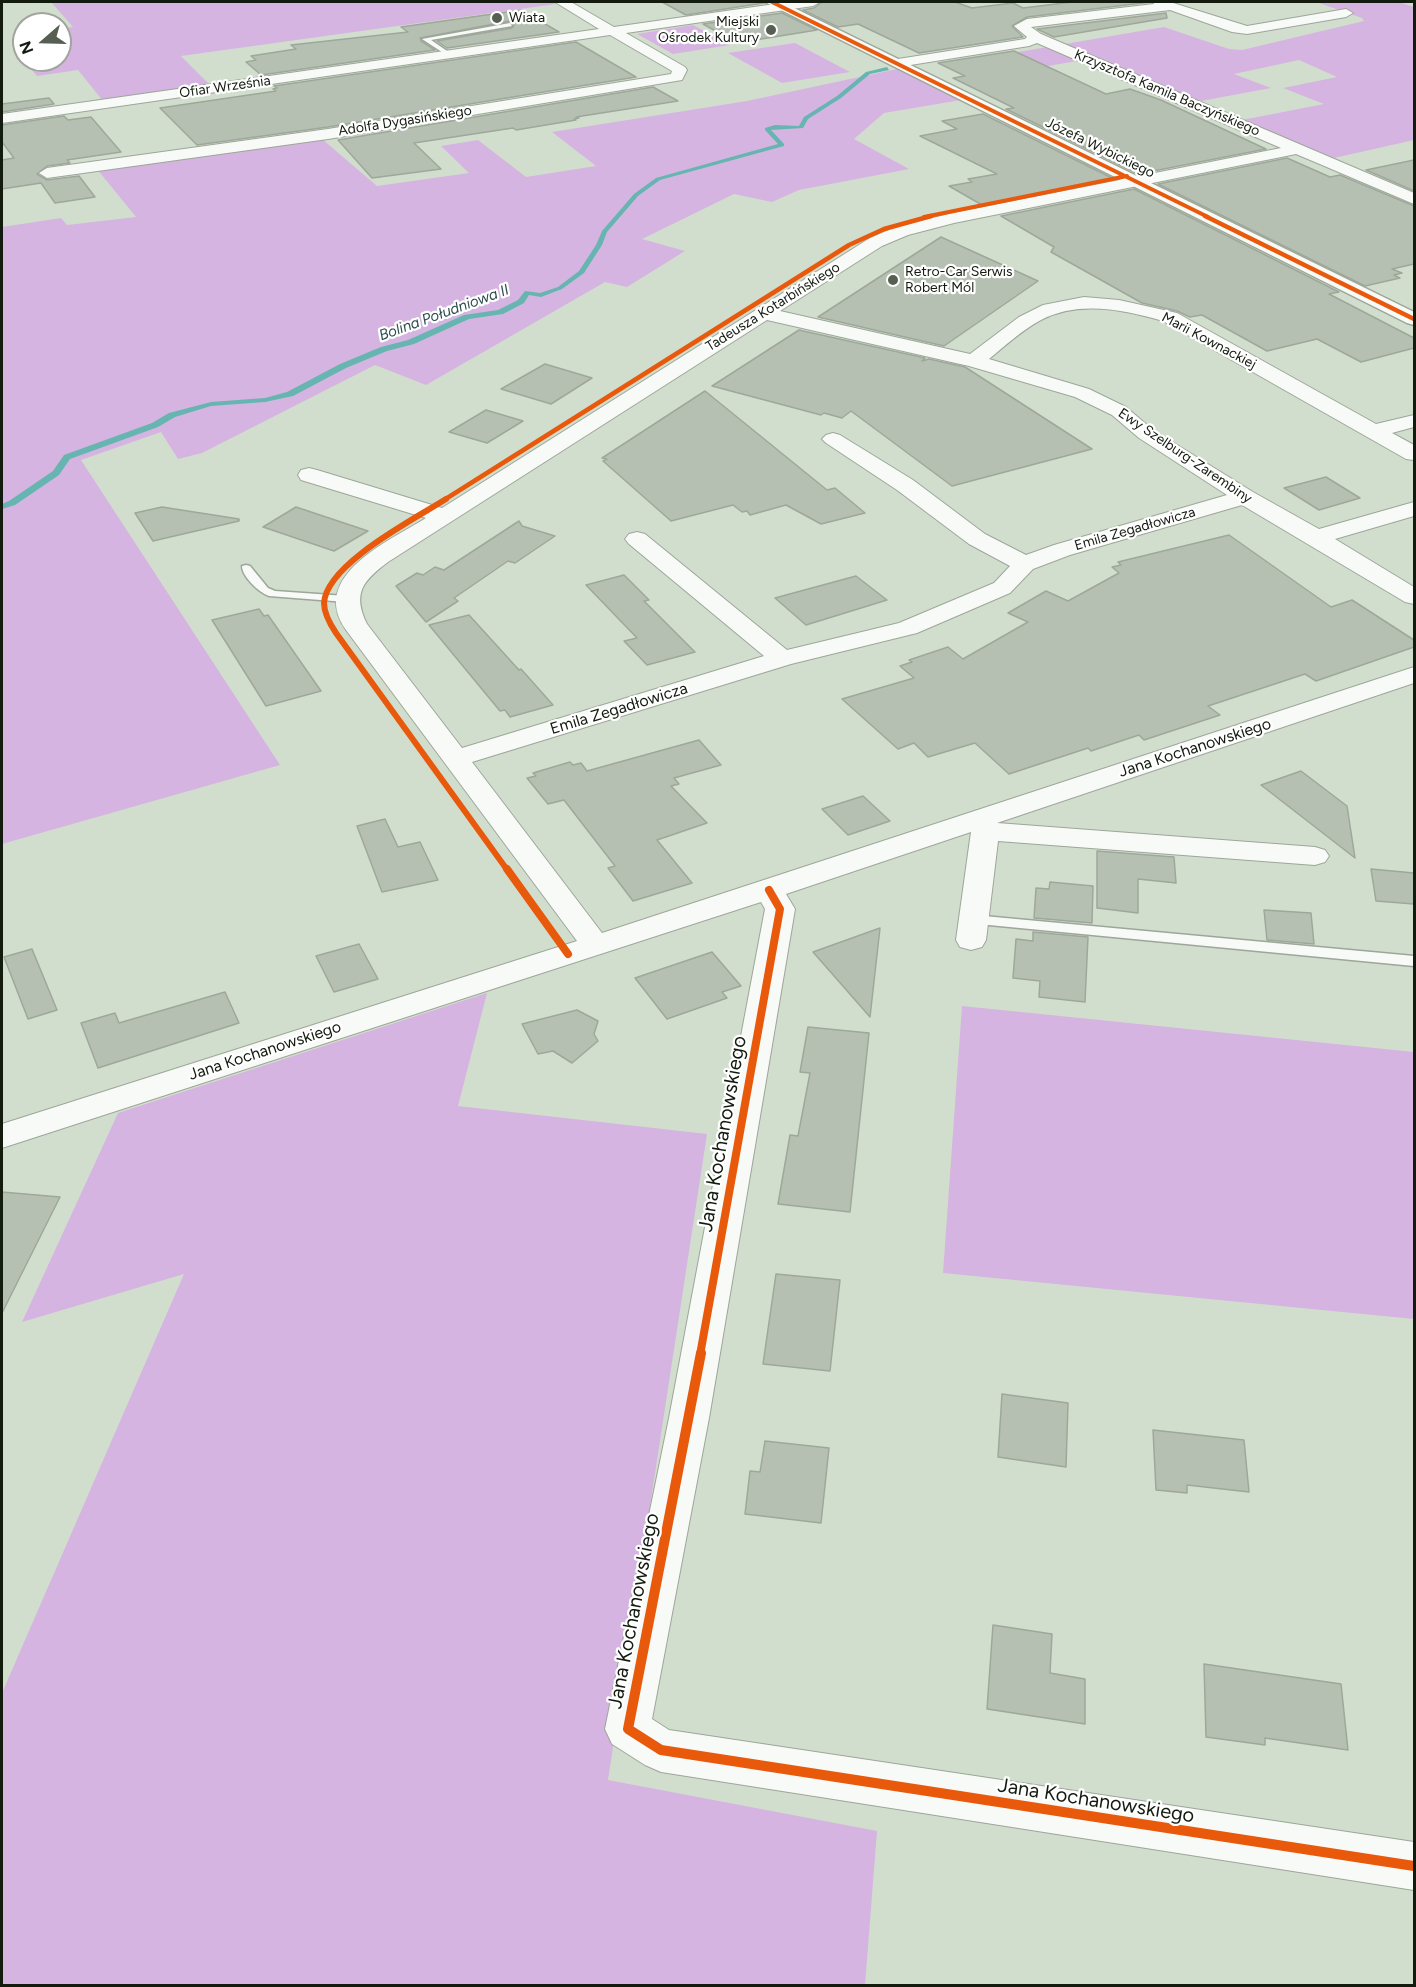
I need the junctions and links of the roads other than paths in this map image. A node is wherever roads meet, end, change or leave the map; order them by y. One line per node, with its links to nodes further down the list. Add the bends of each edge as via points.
1 (562, 2): 7 (street)
2 (813, 2): 3 (street, Ofiar Września)
3 (777, 4): 7 (street, Ofiar Września); 10 (street, Józefa Wybickiego)
4 (1165, 4): 5 (street, via 1247,30 1347,13); 8 (street, via 1022,24)
5 (1321, 4)
6 (510, 25): 9 (lane, via 425,39)
7 (612, 30): 9 (street, Ofiar Września); 13 (street, Adolfa Dygasińskiego, via 680,70 677,77 328,134)
8 (1036, 37): 10 (street, via 1029,42); 12 (street, Krzysztofa Kamila Baczyńskiego)
9 (448, 54): 11 (street, Ofiar Września)
10 (898, 63): 14 (street, Józefa Wybickiego)
11 (2, 119)
12 (1297, 149): 14 (street, Tadeusza Kotarbińskiego); 15 (street, Krzysztofa Kamila Baczyńskiego)
13 (47, 173)
14 (1136, 181): 17 (street, Tadeusza Kotarbińskiego, via 952,218 890,235); 18 (street, Józefa Wybickiego)
15 (1407, 190): 16 (street, Krzysztofa Kamila Baczyńskiego)
16 (1414, 199)
17 (763, 313): 19 (street, Ewy Szelburg-Zarembiny); 27 (street, Tadeusza Kotarbińskiego)
18 (1414, 319)
19 (974, 361): 21 (street, Marii Kownackiej, via 1049,309 1093,304 1131,307 1170,317); 25 (street, Ewy Szelburg-Zarembiny, via 1082,393 1119,411 1146,434)
20 (1414, 421): 21 (street)
21 (1373, 431): 23 (street, Marii Kownackiej)
22 (832, 439): 30 (street, via 905,485 976,539)
23 (1414, 454)
24 (309, 475): 27 (street)
25 (1245, 497): 28 (street, Ewy Szelburg-Zarembiny); 30 (street, Emila Zegadłowicza)
26 (1414, 509): 28 (street)
27 (444, 516): 33 (street, Tadeusza Kotarbińskiego, via 367,566 350,587)
28 (1316, 537): 32 (street, Ewy Szelburg-Zarembiny)
29 (637, 539): 34 (street)
30 (1025, 564): 34 (street, Emila Zegadłowicza, via 1002,588 908,628)
31 (246, 568): 33 (lane, via 264,590 273,594)
32 (1414, 597)
33 (346, 599): 36 (street, via 346,610 355,626)
34 (782, 659): 36 (street, Emila Zegadłowicza)
35 (1414, 675): 37 (street, Jana Kochanowskiego)
36 (455, 759): 41 (street)
37 (980, 826): 38 (street, Jana Kochanowskiego); 39 (street, Jana Kochanowskiego); 40 (street)
38 (1315, 856)
39 (769, 890): 41 (street, Jana Kochanowskiego); 44 (street, Jana Kochanowskiego, via 780,909 689,1418 628,1729 661,1750)
40 (972, 930): 42 (lane)
41 (596, 945): 43 (street, Jana Kochanowskiego)
42 (1414, 961)
43 (2, 1136)
44 (1414, 1866)

